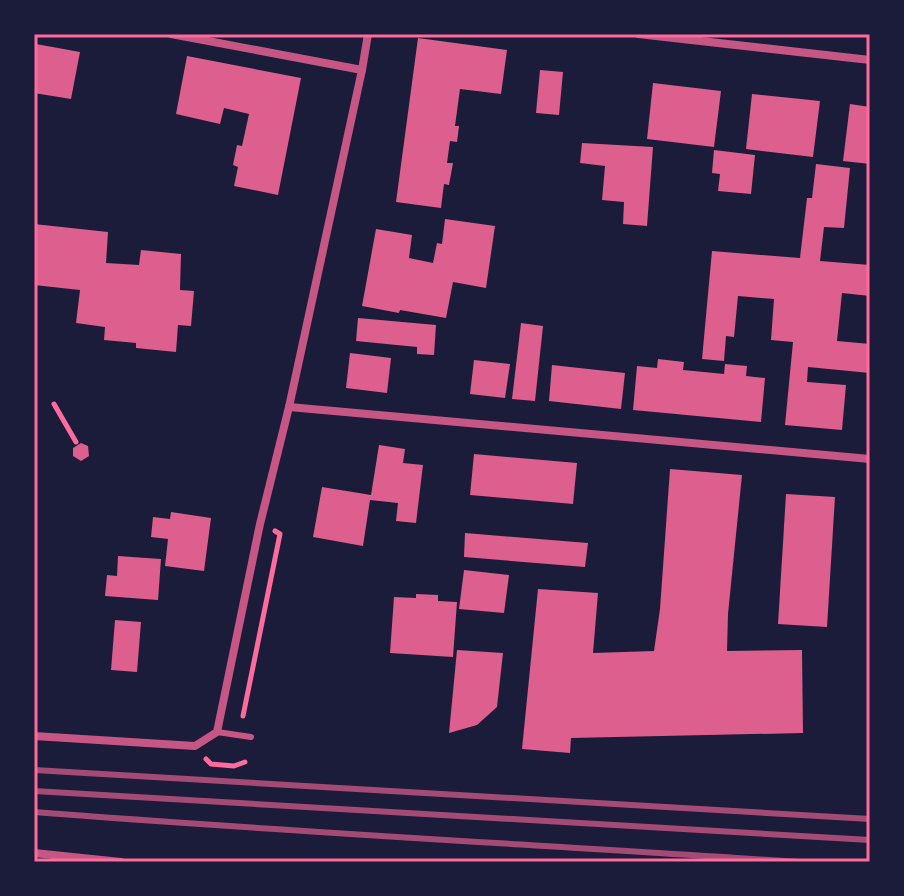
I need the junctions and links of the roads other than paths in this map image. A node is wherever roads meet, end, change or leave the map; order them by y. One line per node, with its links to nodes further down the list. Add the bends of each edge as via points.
1 (171, 34): 5 (street)
2 (368, 34): 5 (street)
3 (638, 34): 4 (street)
4 (870, 60)
5 (362, 70): 6 (street)
6 (289, 407): 7 (street); 8 (street)
7 (870, 459)
8 (217, 732): 9 (street, via 195,746); 10 (lane)
9 (34, 736)
10 (251, 737)
11 (34, 853): 12 (street)
12 (121, 862)

